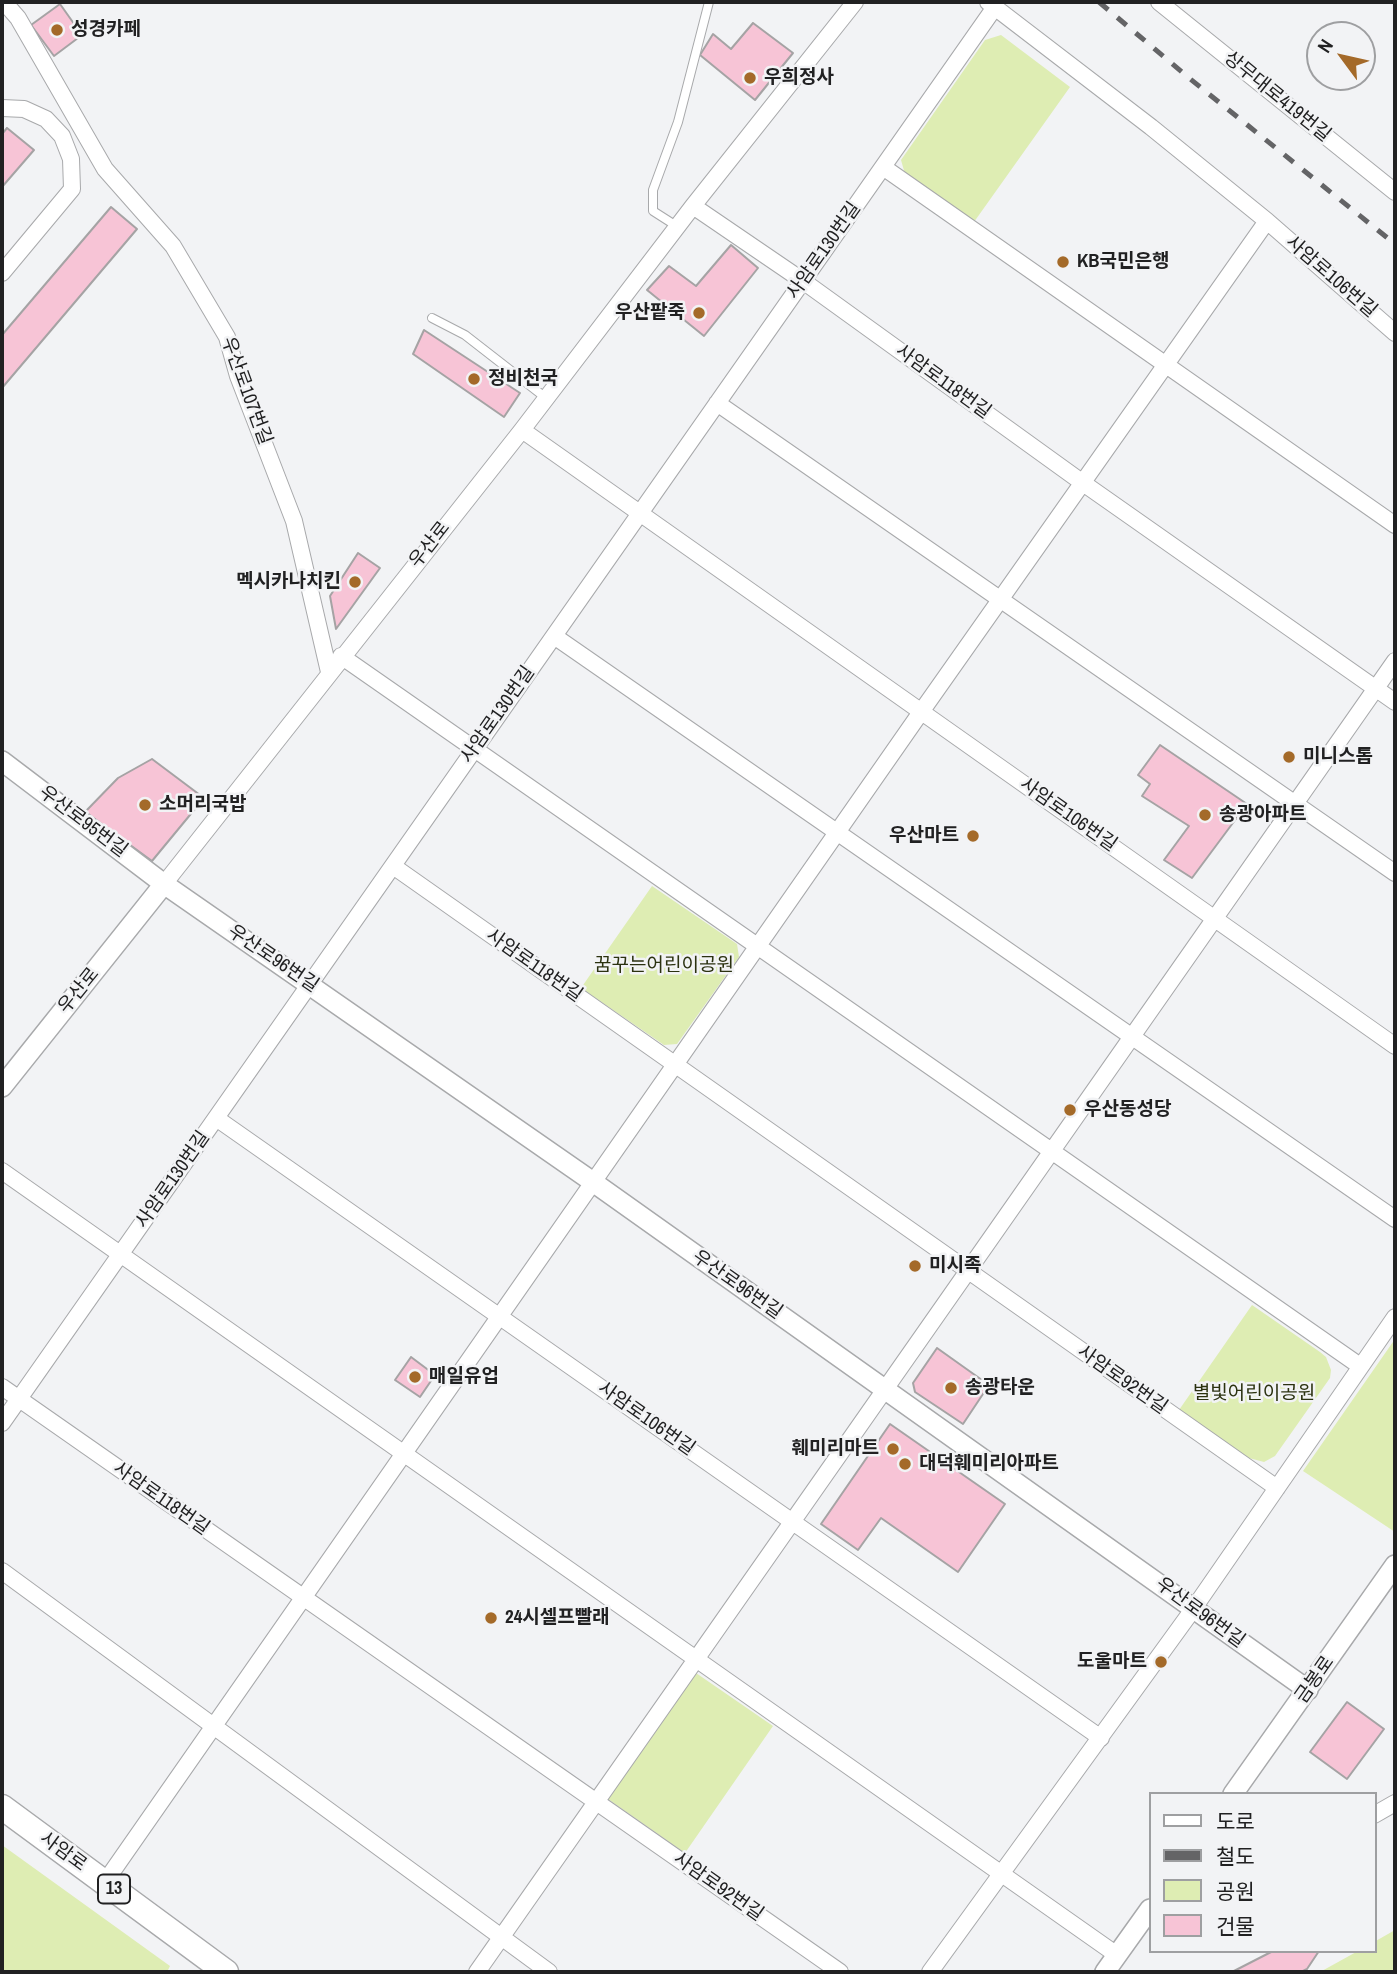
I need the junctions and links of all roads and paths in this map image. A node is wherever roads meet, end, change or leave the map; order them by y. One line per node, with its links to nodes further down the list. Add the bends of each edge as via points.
1 (4, 2): 27 (street, 우산로107번길, via 18,18 105,169 173,246 227,337 294,521)
2 (709, 2): 11 (lane, via 678,122 653,190 653,211)
3 (855, 2): 9 (street, 우산로)
4 (1159, 2): 8 (street, 상무대로419번길)
5 (992, 5): 7 (street, 사암로130번길); 10 (street, 사암로106번길)
6 (2, 108): 12 (street, via 24,109 46,119 62,136 71,159 72,189)
7 (883, 167): 13 (street, 사암로130번길); 16 (street)
8 (1395, 191)
9 (693, 206): 11 (street, 우산로); 13 (street, 사암로118번길)
10 (1267, 221): 15 (street, 사암로106번길); 16 (street)
11 (678, 227): 17 (street, 우산로)
12 (2, 273)
13 (803, 281): 18 (street, 사암로130번길); 20 (street, 사암로118번길)
14 (432, 318): 17 (lane, via 465,335)
15 (1395, 334)
16 (1166, 365): 20 (street); 22 (street)
17 (546, 398): 19 (street, 우산로)
18 (717, 403): 21 (street, 사암로130번길); 23 (street)
19 (522, 430): 21 (street); 25 (street, 우산로)
20 (1083, 483): 23 (street); 28 (street)
21 (640, 513): 24 (street, 사암로130번길); 30 (street)
22 (1395, 525)
23 (1000, 599): 30 (street); 33 (street)
24 (554, 636): 31 (street, 사암로130번길); 34 (street)
25 (341, 656): 27 (street, 우산로); 31 (street)
26 (1395, 661): 28 (street)
27 (329, 672): 37 (street, 우산로)
28 (1376, 689): 29 (street); 33 (street)
29 (1395, 702)
30 (921, 712): 34 (street); 38 (street, 사암로106번길)
31 (475, 749): 35 (street, 사암로130번길); 39 (street)
32 (3, 765): 37 (street, 우산로95번길)
33 (1295, 804): 36 (street); 38 (street)
34 (837, 832): 39 (street); 41 (street)
35 (393, 866): 40 (street, 사암로130번길); 43 (street, 사암로118번길)
36 (1395, 873)
37 (164, 884): 40 (street, 우산로96번길); 44 (street, 우산로)
38 (1214, 919): 41 (street); 42 (street)
39 (758, 946): 43 (street); 46 (street)
40 (310, 984): 45 (street, 사암로130번길); 48 (street, 우산로96번길)
41 (1132, 1036): 46 (street); 49 (street)
42 (1395, 1046)
43 (675, 1065): 48 (street); 51 (street)
44 (2, 1087)
45 (216, 1118): 50 (street, 사암로130번길); 52 (street)
46 (1052, 1151): 51 (street); 54 (street)
47 (2, 1171): 50 (street)
48 (593, 1182): 52 (street); 56 (street, 우산로96번길)
49 (1395, 1219)
50 (121, 1254): 57 (street, 사암로130번길); 59 (street)
51 (968, 1271): 56 (street); 60 (street, 사암로92번길)
52 (499, 1317): 59 (street); 61 (street, 사암로106번길)
53 (1395, 1317): 54 (street)
54 (1360, 1366): 60 (street)
55 (2, 1387): 57 (street)
56 (885, 1389): 61 (street); 65 (street, 우산로96번길)
57 (19, 1399): 58 (street, 사암로130번길); 64 (street, 사암로118번길)
58 (2, 1423)
59 (404, 1454): 64 (street); 66 (street)
60 (1277, 1488): 65 (street)
61 (792, 1522): 66 (street); 69 (street)
62 (1395, 1565): 67 (street, 금봉로)
63 (2, 1571): 68 (street)
64 (302, 1599): 68 (street); 71 (street)
65 (1194, 1608): 67 (street, 우산로96번길); 69 (street)
66 (696, 1660): 71 (street); 75 (street)
67 (1308, 1690): 70 (street, 금봉로)
68 (214, 1727): 76 (street); 78 (street)
69 (1101, 1738): 75 (street)
70 (1234, 1792)
71 (596, 1802): 78 (street); 83 (street, 사암로92번길)
72 (1395, 1803): 74 (street)
73 (2, 1808): 76 (main road, 사암로 / 13)
74 (1376, 1814)
75 (1002, 1874): 79 (street); 84 (street)
76 (105, 1882): 80 (main road, 사암로 / 13)
77 (1148, 1912): 79 (street)
78 (501, 1937): 81 (street); 82 (street)
79 (1117, 1955): 85 (street)
80 (226, 1972)
81 (477, 1972)
82 (549, 1972)
83 (840, 1972)
84 (930, 1972)
85 (1105, 1972)

